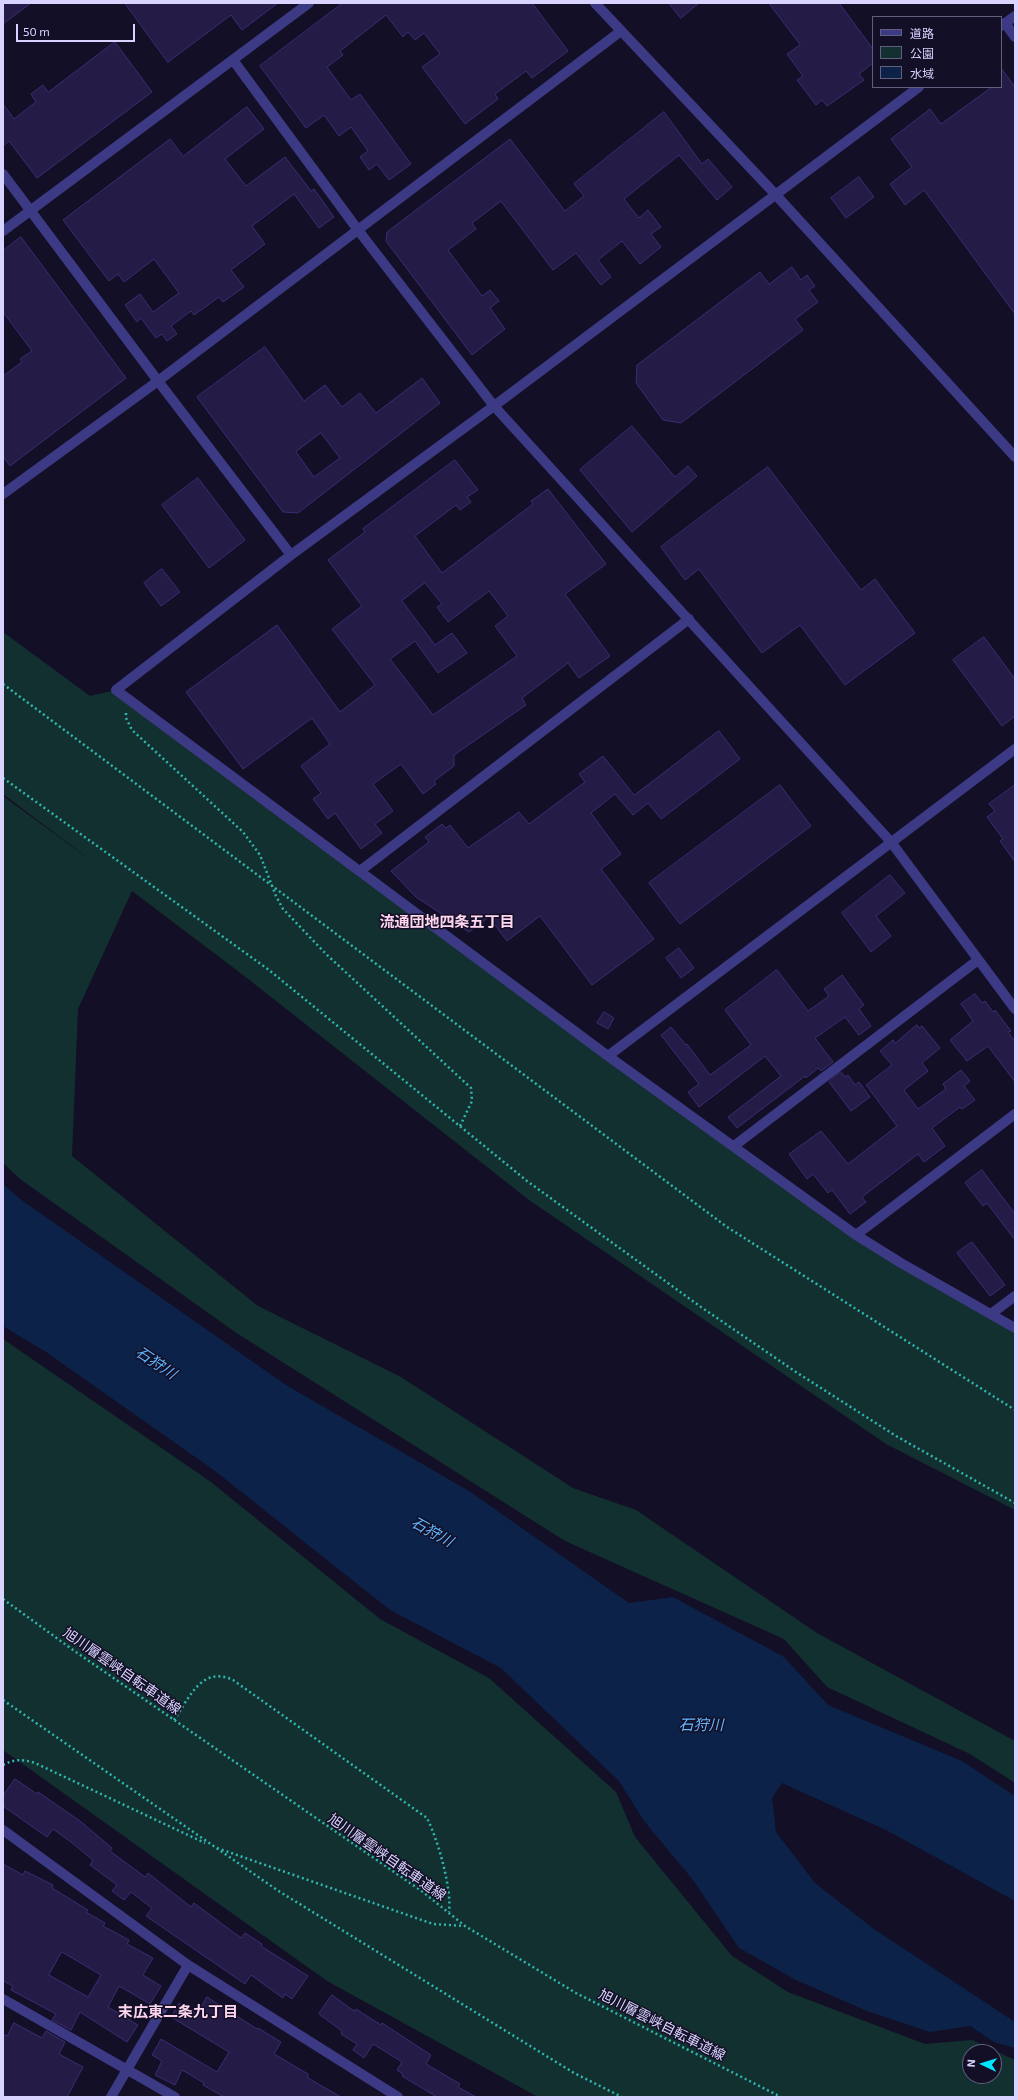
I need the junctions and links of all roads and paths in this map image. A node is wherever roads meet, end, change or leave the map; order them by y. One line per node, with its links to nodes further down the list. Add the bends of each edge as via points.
1 (309, 3): 7 (street)
2 (595, 3): 5 (street)
3 (1015, 16): 4 (street)
4 (1003, 25): 6 (street)
5 (622, 31): 10 (street); 12 (street)
6 (1015, 37)
7 (233, 60): 11 (street); 12 (street)
8 (918, 88): 10 (street)
9 (3, 174): 11 (street)
10 (775, 194): 15 (street); 16 (street)
11 (31, 211): 13 (street); 14 (street)
12 (358, 230): 14 (street); 15 (street)
13 (3, 231)
14 (158, 381): 17 (street); 18 (street)
15 (494, 406): 18 (street); 19 (street)
16 (1015, 457)
17 (3, 494)
18 (291, 555): 21 (street, via 116,690)
19 (689, 619): 24 (street); 25 (street)
20 (3, 684): 26 (path)
21 (125, 697): 25 (street); 26 (path, via 126,718 132,730 243,832 260,855)
22 (1015, 749): 24 (street)
23 (3, 778): 31 (path, via 269,970)
24 (891, 842): 27 (street); 29 (street)
25 (360, 871): 29 (street)
26 (271, 884): 31 (path, via 283,909 326,954 471,1088 472,1101); 37 (path, via 727,1227)
27 (978, 960): 28 (street); 32 (street)
28 (1015, 1009)
29 (608, 1056): 32 (street)
30 (1015, 1114): 33 (street)
31 (460, 1126): 38 (path, via 527,1181 701,1307 796,1372 896,1436)
32 (734, 1146): 33 (street)
33 (856, 1235): 35 (street, via 901,1264)
34 (1015, 1296): 35 (street)
35 (991, 1314): 36 (street)
36 (1015, 1328)
37 (1015, 1410)
38 (1015, 1503)
39 (3, 1599): 41 (path, 旭川層雲峡自転車道線)
40 (3, 1700): 44 (path)
41 (174, 1720): 45 (path, 旭川層雲峡自転車道線); 45 (path, via 199,1684 207,1678 218,1676 233,1680 427,1818 433,1829 441,1858 450,1903)
42 (3, 1765): 44 (path, via 11,1761 25,1760 35,1763)
43 (3, 1830): 47 (street)
44 (213, 1846): 46 (path, via 433,1924); 53 (path, via 284,1894 574,2072)
45 (449, 1912): 46 (path, 旭川層雲峡自転車道線)
46 (465, 1926): 54 (path, 旭川層雲峡自転車道線, via 576,1993)
47 (188, 1965): 49 (street); 52 (street)
48 (3, 1999): 49 (street)
49 (127, 2070): 50 (street); 51 (street)
50 (111, 2097)
51 (175, 2097)
52 (398, 2097)
53 (622, 2097)
54 (781, 2097)

